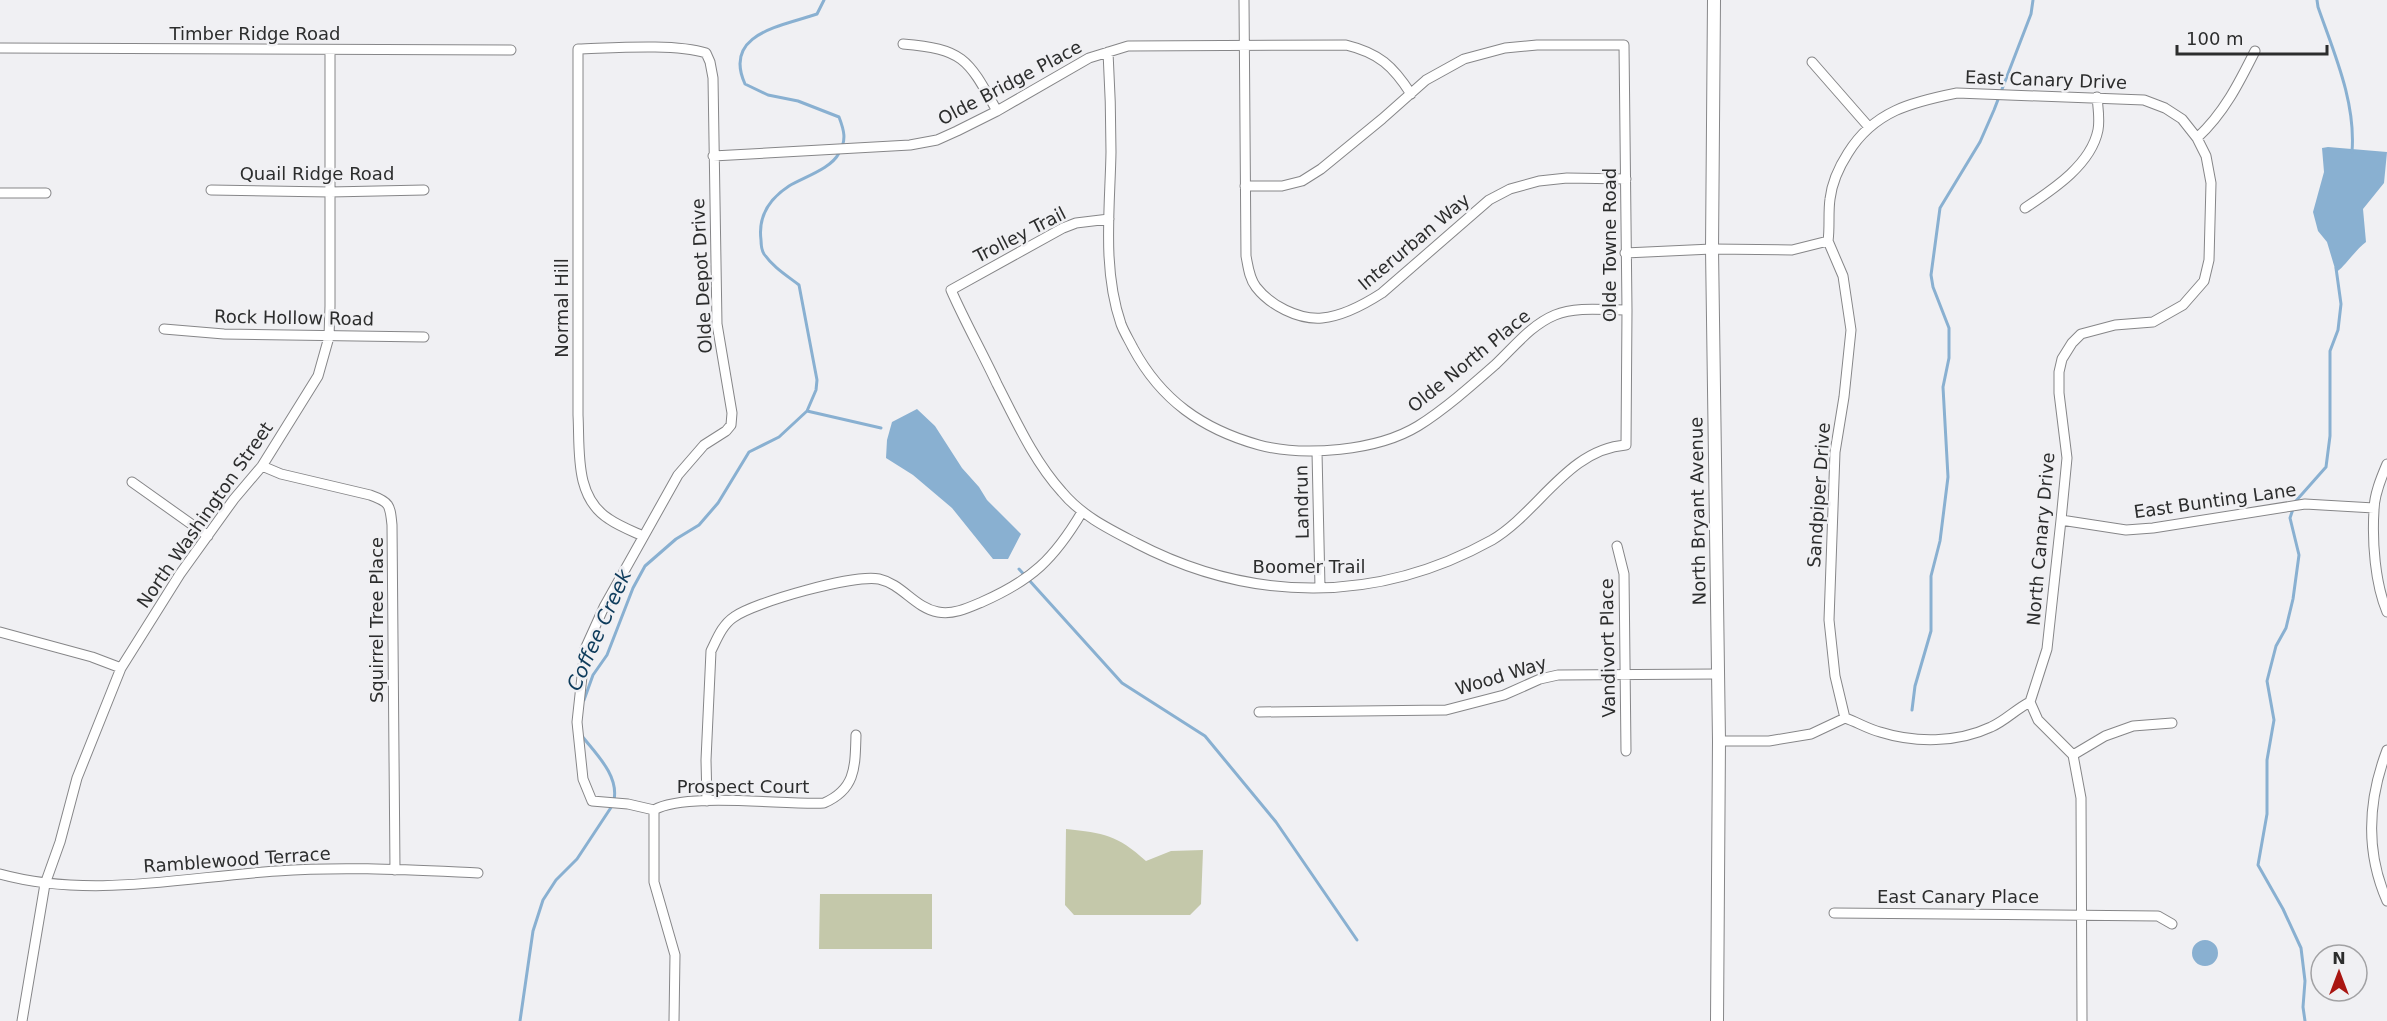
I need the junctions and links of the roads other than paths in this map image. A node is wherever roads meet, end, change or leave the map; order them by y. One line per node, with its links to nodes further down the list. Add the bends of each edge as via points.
1 (1245, 0): 4 (street, Interurban Way)
2 (1714, 0): 28 (street, North Bryant Avenue)
3 (903, 44): 14 (street, via 934,46 959,56)
4 (1244, 45): 10 (street, Olde Bridge Place, via 1128,46); 12 (street, Olde Bridge Place, via 1327,44 1366,50 1396,72); 19 (street, Interurban Way)
5 (0, 48): 8 (street, Timber Ridge Road)
6 (578, 49): 17 (street, Olde Depot Drive, via 681,49 706,53 712,78); 44 (street, Normal Hill, via 580,469 584,489 607,519)
7 (511, 50): 8 (street, Timber Ridge Road)
8 (330, 51): 22 (street, North Washington Street)
9 (2255, 51): 16 (street, via 2232,96)
10 (1108, 52): 14 (street, Olde Bridge Place, via 1089,58); 26 (street, Olde North Place)
11 (1812, 62): 15 (street)
12 (1411, 94): 18 (street, Olde Towne Road, via 1426,80 1464,59 1505,48 1624,45); 19 (street, via 1302,181 1282,186)
13 (2097, 97): 15 (street, East Canary Drive, via 1957,93 1907,105); 16 (street, East Canary Drive, via 2144,100 2165,108 2182,119); 25 (street, via 2098,129 2093,147 2049,192)
14 (997, 111): 17 (street, Olde Bridge Place, via 937,140 910,145)
15 (1868, 126): 27 (street, East Canary Drive, via 1834,179)
16 (2197, 138): 42 (street, North Canary Drive, via 2206,156 2211,183 2209,260 2204,281 2169,315 2153,322 2115,325 2081,334 2062,358 2059,393 2067,458)
17 (712, 156): 44 (street, Olde Depot Drive, via 717,324 731,425 704,445 678,475)
18 (1626, 179): 19 (street, Interurban Way, via 1567,178 1510,189 1489,200 1365,304 1321,318 1282,309 1255,286 1246,256); 29 (street, Olde Towne Road)
19 (1245, 186)
20 (211, 190): 22 (street, Quail Ridge Road)
21 (424, 190): 22 (street, Quail Ridge Road)
22 (330, 192): 33 (street, North Washington Street)
23 (0, 193): 24 (street)
24 (46, 194)
25 (2025, 208)
26 (1109, 219): 30 (street, Trolley Trail, via 1063,228); 36 (street, Olde North Place, via 1111,273 1121,325 1156,383 1193,417 1213,429 1270,447)
27 (1828, 241): 28 (street, via 1792,250); 54 (street, Sandpiper Drive, via 1843,276 1851,330 1835,452 1829,609 1833,665)
28 (1712, 249): 29 (street); 51 (street, North Bryant Avenue)
29 (1625, 253): 31 (street, Olde Towne Road)
30 (951, 290): 41 (street, Boomer Trail, via 1039,462)
31 (1627, 310): 35 (street, Olde Towne Road); 36 (street, Olde North Place, via 1557,314 1533,327 1495,364 1415,428 1361,445)
32 (164, 329): 33 (street, Rock Hollow Road)
33 (329, 337): 34 (street, Rock Hollow Road); 38 (street, North Washington Street, via 318,376)
34 (424, 337)
35 (1626, 445): 46 (street, Boomer Trail, via 1610,446 1584,460 1513,525 1461,556 1381,582)
36 (1317, 452): 46 (street, Landrun)
37 (2387, 465): 40 (street)
38 (262, 466): 43 (street, North Washington Street); 63 (street, Squirrel Tree Place, via 370,495 384,500 390,508)
39 (132, 482): 43 (street)
40 (2373, 508): 42 (street, East Bunting Lane, via 2305,504 2135,529); 47 (street, via 2376,560)
41 (1082, 512): 46 (street, Boomer Trail, via 1156,554 1194,570 1262,586); 61 (street, via 1063,543 1022,581 954,613 928,609 903,590 878,579 808,590 746,609 731,619 711,651)
42 (2061, 520): 52 (street, North Canary Drive, via 2047,649)
43 (208, 536): 49 (street, North Washington Street)
44 (643, 536): 62 (street, Olde Depot Drive, via 603,607 585,649 577,722 583,779 592,801)
45 (1617, 546): 50 (street, Vandivort Place, via 1624,574)
46 (1320, 587)
47 (2387, 612)
48 (0, 632): 49 (street)
49 (121, 668): 66 (street, North Washington Street, via 77,778)
50 (1626, 674): 51 (street, Wood Way); 53 (street, Wood Way, via 1540,678 1504,695 1446,710); 59 (street, Vandivort Place)
51 (1718, 674): 57 (street, North Bryant Avenue)
52 (2030, 702): 54 (street, via 1992,727 1951,739 1904,738); 60 (street, via 2038,720)
53 (1259, 712)
54 (1845, 718): 57 (street, via 1810,734 1769,741)
55 (2172, 723): 60 (street, via 2133,726 2105,736)
56 (856, 735): 61 (street, Prospect Court, via 853,774 846,789 824,803)
57 (1719, 741): 73 (street, North Bryant Avenue)
58 (2387, 750): 67 (street, via 2378,773 2370,826 2375,866)
59 (1626, 751)
60 (2073, 755): 69 (street, via 2081,798)
61 (707, 801): 62 (street, Prospect Court, via 665,804)
62 (654, 810): 72 (street, via 654,882 675,955)
63 (395, 870): 64 (street, Ramblewood Terrace); 66 (street, Ramblewood Terrace, via 314,869 167,882)
64 (478, 873)
65 (0, 874): 66 (street, Ramblewood Terrace)
66 (45, 884): 71 (street, North Washington Street)
67 (2387, 901)
68 (1834, 913): 69 (street, East Canary Place)
69 (2081, 915): 70 (street, East Canary Place, via 2158,916); 74 (street)
70 (2172, 924)
71 (22, 1021)
72 (674, 1021)
73 (1717, 1021)
74 (2082, 1021)

